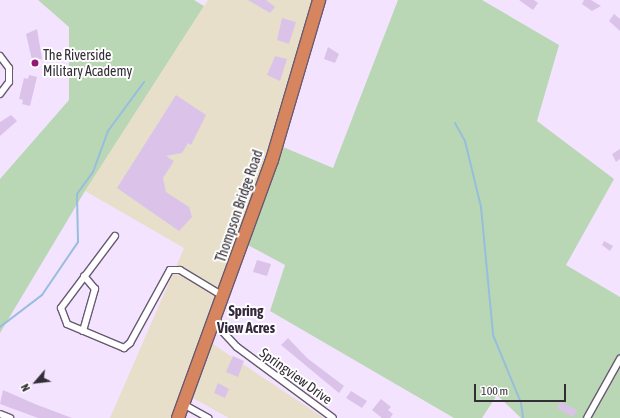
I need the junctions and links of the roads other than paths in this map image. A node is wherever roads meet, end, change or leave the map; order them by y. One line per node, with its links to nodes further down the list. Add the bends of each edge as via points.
1 (319, 0): 6 (highway, Thompson Bridge Road, via 272,160)
2 (0, 56): 3 (street, via 9,68 9,82)
3 (0, 94)
4 (115, 236): 5 (street)
5 (84, 276): 8 (street, via 95,289); 8 (street, via 61,308 61,314 67,324)
6 (223, 296): 7 (highway, Thompson Bridge Road); 8 (street, via 180,270 170,270 124,348)
7 (216, 316): 10 (highway, Thompson Bridge Road); 15 (street, Springview Drive, via 217,323 237,347)
8 (83, 331)
9 (620, 359): 16 (street)
10 (183, 404): 13 (highway, Thompson Bridge Road); 14 (street)
11 (0, 414): 12 (street)
12 (10, 418)
13 (178, 418)
14 (208, 418)
15 (333, 418)
16 (587, 418)

